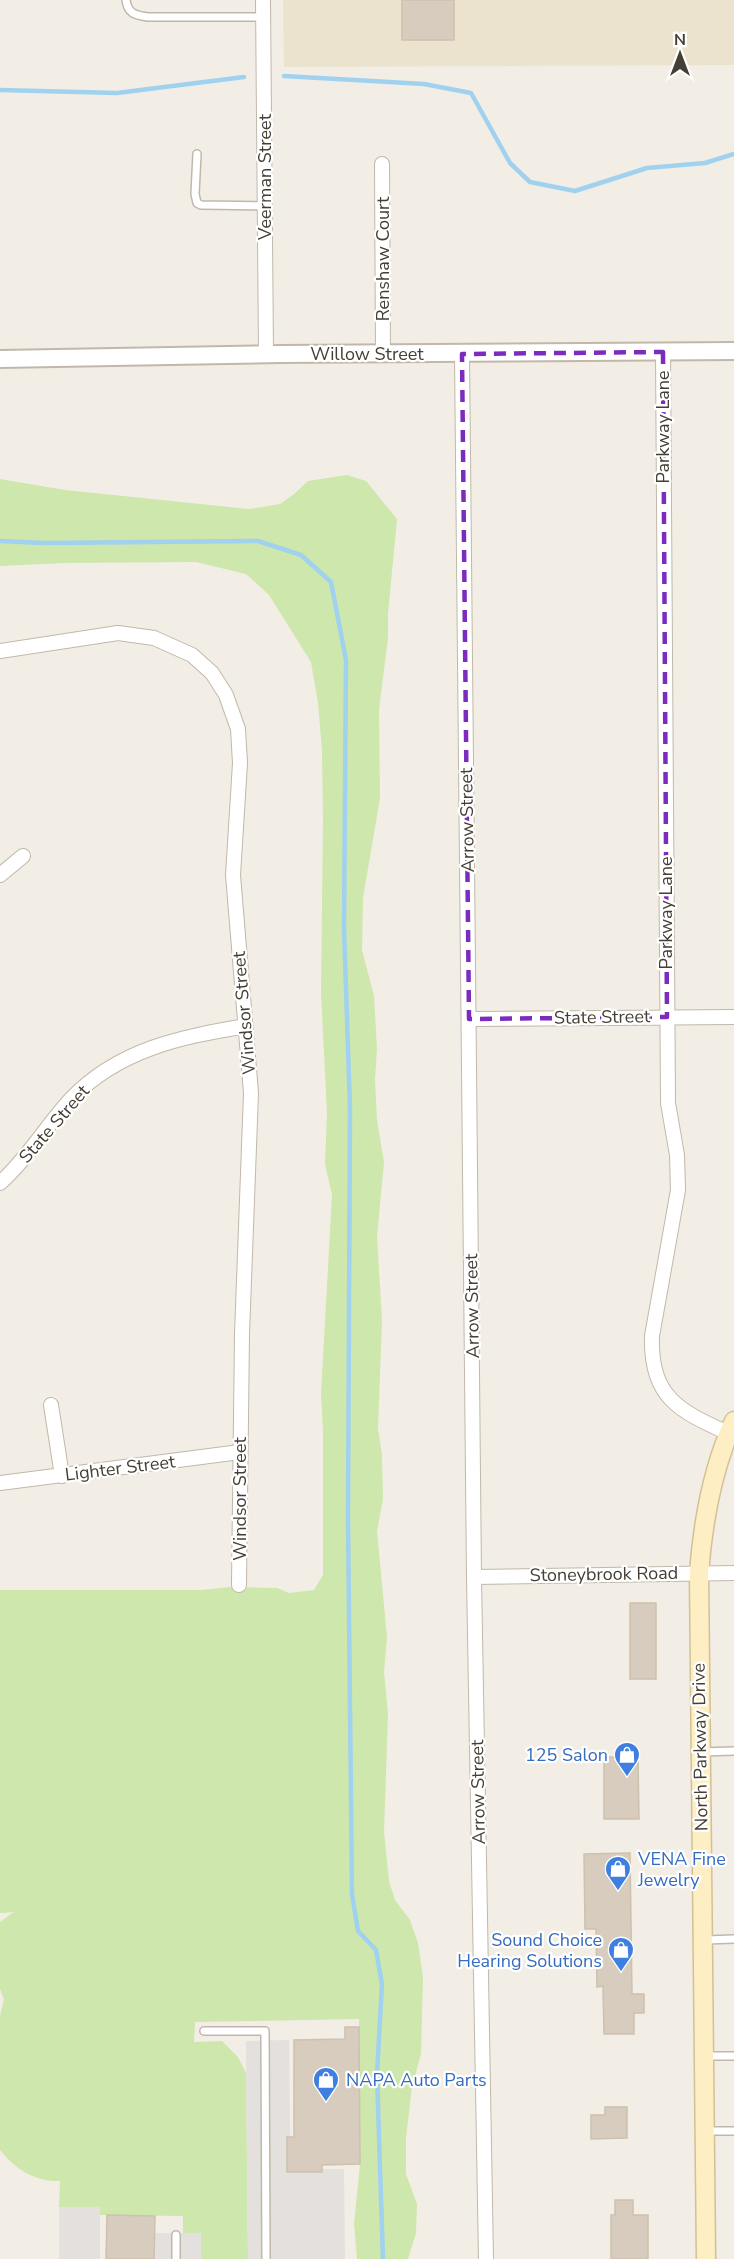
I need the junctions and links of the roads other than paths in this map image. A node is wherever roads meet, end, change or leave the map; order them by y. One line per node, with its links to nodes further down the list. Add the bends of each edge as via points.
1 (126, 0): 3 (lane, via 134,15 147,17)
2 (263, 0): 3 (street, Veerman Street)
3 (263, 17): 6 (street, Veerman Street)
4 (197, 154): 6 (lane, via 197,203)
5 (382, 164): 10 (street, Renshaw Court)
6 (265, 206): 9 (street, Veerman Street)
7 (734, 351): 8 (street, Willow Street)
8 (663, 352): 11 (street, Willow Street); 16 (street, Parkway Lane)
9 (266, 354): 10 (street, Willow Street); 12 (street, Willow Street)
10 (383, 354): 11 (street, Willow Street)
11 (462, 354): 18 (street, Arrow Street)
12 (0, 359)
13 (0, 651): 19 (street, Windsor Street, via 118,633 154,638 176,646 202,663 226,695 240,740 233,875)
14 (23, 856): 15 (street)
15 (0, 875)
16 (667, 1017): 17 (street, State Street); 18 (street, State Street); 22 (street, Parkway Lane, via 668,1103 678,1177 652,1352 656,1373 675,1405 682,1411)
17 (734, 1017)
18 (469, 1019): 28 (street, Arrow Street)
19 (246, 1026): 20 (street, State Street, via 173,1040 111,1068 71,1099); 23 (street, Windsor Street, via 250,1094)
20 (0, 1183)
21 (51, 1405): 24 (street)
22 (731, 1427): 26 (main road, North Parkway Drive, via 707,1505)
23 (240, 1452): 24 (street, Lighter Street); 29 (street, Windsor Street)
24 (62, 1476): 25 (street, Lighter Street)
25 (0, 1483)
26 (699, 1573): 27 (street, Stoneybrook Road); 28 (street, Stoneybrook Road); 31 (main road, North Parkway Drive)
27 (734, 1573)
28 (474, 1577): 42 (street, Arrow Street)
29 (239, 1585)
30 (734, 1751): 31 (lane)
31 (700, 1752): 33 (main road, North Parkway Drive)
32 (734, 1939): 33 (lane)
33 (702, 1940): 35 (main road, North Parkway Drive)
34 (204, 2031): 41 (lane, via 265,2031)
35 (704, 2056): 36 (lane); 37 (main road, North Parkway Drive)
36 (734, 2056)
37 (705, 2131): 38 (lane); 43 (main road, North Parkway Drive)
38 (734, 2131)
39 (176, 2235): 40 (lane)
40 (176, 2259)
41 (266, 2259)
42 (486, 2259)
43 (706, 2259)

